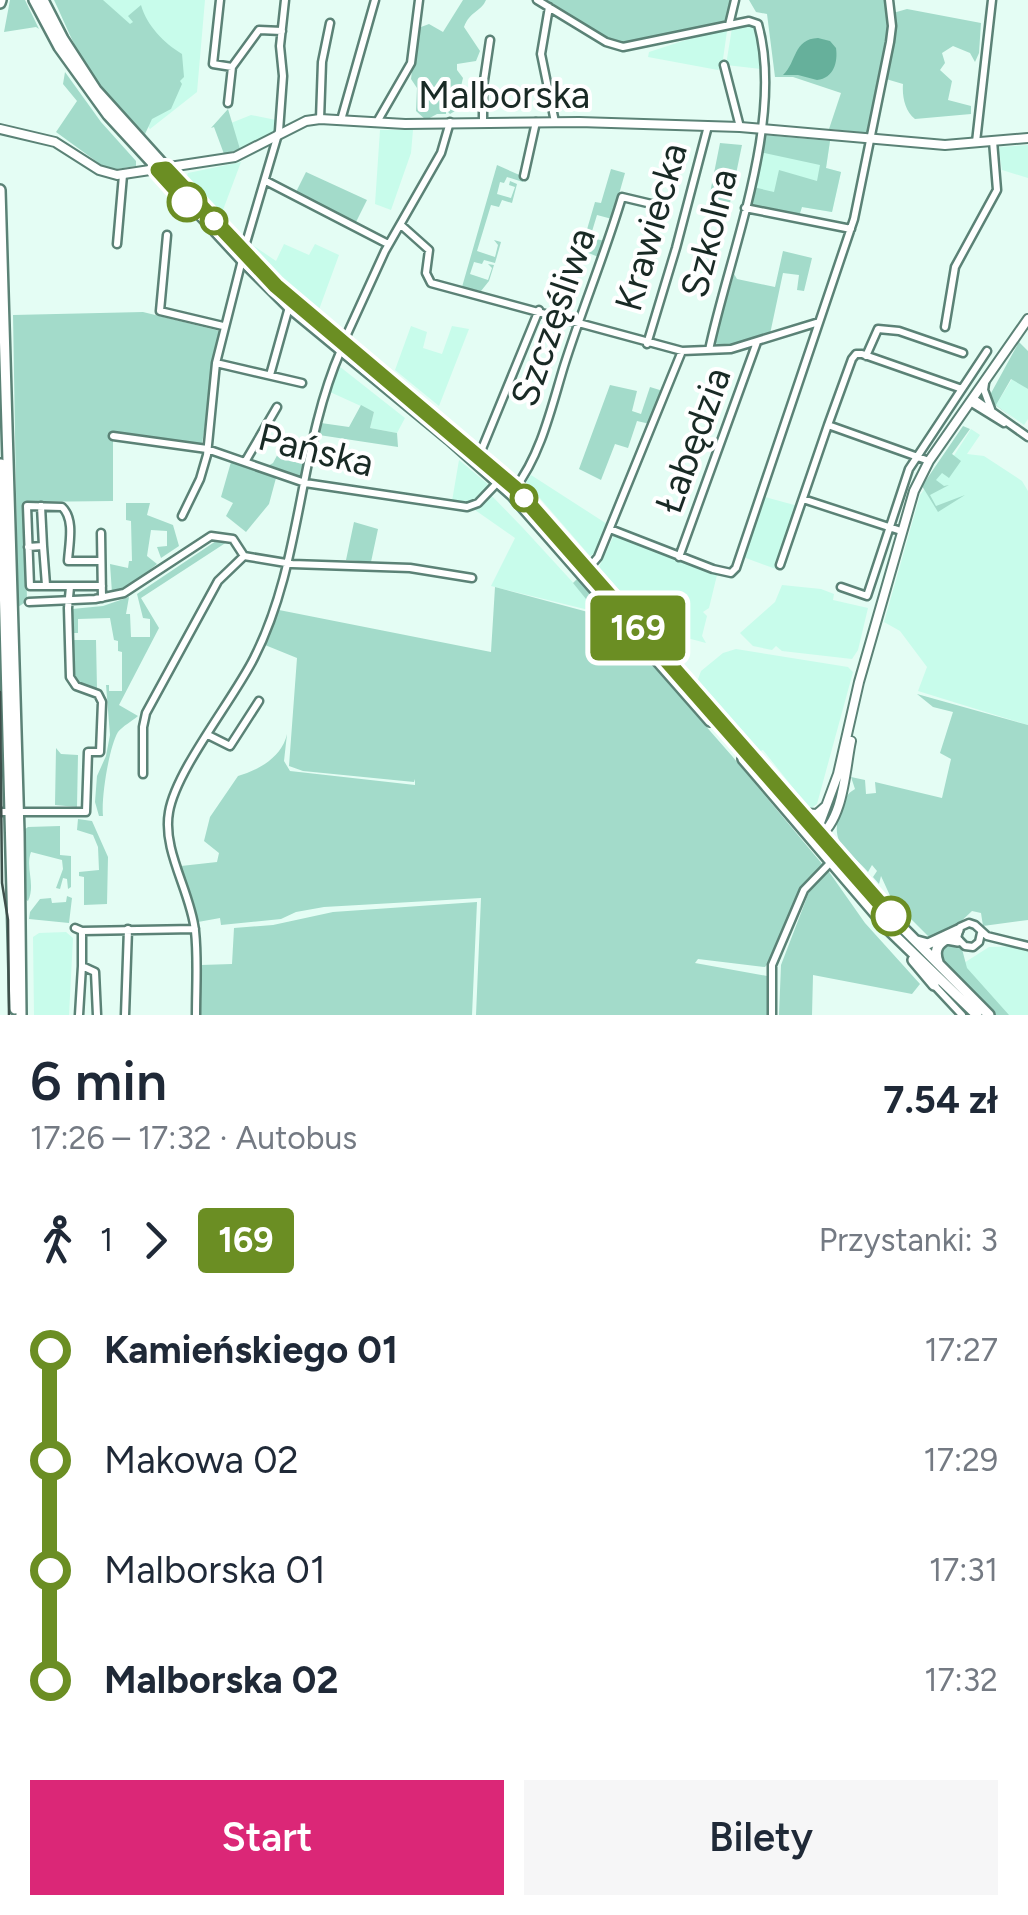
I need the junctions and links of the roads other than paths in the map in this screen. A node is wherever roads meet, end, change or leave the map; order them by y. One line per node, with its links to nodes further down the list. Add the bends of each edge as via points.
1 (34, 0): 35 (main road, via 94,98)
2 (43, 0): 35 (main road, via 96,90)
3 (220, 0): 17 (street, via 213,64)
4 (285, 0): 14 (street)
5 (375, 0): 20 (street)
6 (419, 0): 22 (street, via 410,64)
7 (538, 0): 11 (street)
8 (735, 0): 13 (street)
9 (889, 0): 31 (street, via 892,32)
10 (992, 0): 34 (street)
11 (549, 7): 13 (street, via 618,46); 25 (street, via 541,49)
12 (330, 23): 19 (street)
13 (729, 26): 28 (street, Szkolna, via 753,21 759,28)
14 (282, 31): 17 (street, via 259,30); 30 (street)
15 (490, 40): 21 (street)
16 (724, 65): 27 (street)
17 (232, 67): 18 (street)
18 (228, 103)
19 (320, 118): 20 (street, Malborska); 30 (street, Malborska)
20 (341, 120): 22 (street, Malborska)
21 (483, 121): 23 (street, Malborska); 24 (street, Malborska)
22 (377, 122): 23 (street, Malborska)
23 (450, 122): 42 (street, via 444,147)
24 (536, 122): 25 (street, Malborska); 37 (street)
25 (555, 122): 26 (street, Malborska)
26 (708, 126): 27 (street, Malborska); 56 (street, Krawiecka)
27 (740, 126): 28 (street, Malborska)
28 (762, 128): 31 (street, Malborska); 41 (street, Szkolna)
29 (0, 129): 36 (street, via 55,142 99,170)
30 (278, 136): 35 (street, Malborska, via 235,157); 38 (street)
31 (871, 138): 34 (street, Malborska); 43 (street)
32 (1028, 138): 33 (street, Malborska)
33 (992, 141): 34 (street, Malborska); 54 (street, via 997,190 954,266)
34 (976, 142)
35 (162, 170): 36 (street, Malborska); 47 (main road)
36 (123, 175): 45 (street)
37 (524, 176)
38 (266, 181): 46 (street); 47 (street)
39 (0, 190): 111 (main road)
40 (660, 206): 51 (street, Szczęśliwa, via 622,197)
41 (745, 208): 43 (street); 58 (street, Szkolna)
42 (401, 225): 46 (street); 49 (street, via 429,250 430,282)
43 (851, 230): 52 (street)
44 (166, 235): 53 (street, via 160,311)
45 (117, 244)
46 (388, 244): 57 (street)
47 (242, 257): 48 (main road); 53 (street); 57 (main road)
48 (289, 307): 57 (main road); 64 (street)
49 (540, 310): 51 (street); 77 (street)
50 (1028, 319): 65 (street)
51 (579, 321): 56 (street); 82 (street, Szczęśliwa, via 539,440)
52 (818, 322): 55 (street); 93 (street, via 741,558 731,573)
53 (223, 326): 63 (street)
54 (944, 327)
55 (756, 342): 58 (street); 93 (street, Łabędzia)
56 (647, 344): 59 (street)
57 (342, 346): 77 (main road); 80 (main road); 81 (street)
58 (709, 350): 59 (street)
59 (682, 351): 87 (street)
60 (988, 351): 67 (street)
61 (964, 353): 62 (street, via 878,328)
62 (866, 356): 67 (street); 72 (street, via 853,358)
63 (216, 363): 64 (street); 75 (street)
64 (270, 375): 66 (street)
65 (986, 378): 68 (street); 70 (street)
66 (302, 383)
67 (962, 388): 76 (street)
68 (971, 400): 70 (street); 73 (street); 78 (street)
69 (277, 407): 79 (street)
70 (992, 410): 73 (street)
71 (0, 422): 111 (main road)
72 (828, 425): 76 (street); 83 (street)
73 (1025, 435)
74 (113, 436): 75 (street, Pańska)
75 (207, 449): 79 (street, Pańska); 85 (street)
76 (918, 454): 78 (street); 86 (street)
77 (479, 456): 82 (main road)
78 (930, 461): 88 (street)
79 (244, 462): 81 (street, Pańska)
80 (498, 482): 81 (street, Pańska, via 466,507); 113 (main road)
81 (305, 483): 95 (street)
82 (515, 488): 97 (main road)
83 (803, 499): 86 (street); 96 (street)
84 (42, 506): 90 (street); 91 (street, via 27,506); 94 (street, via 68,513 68,561)
85 (182, 516)
86 (890, 528): 88 (street); 102 (street, via 867,596)
87 (610, 529): 93 (street); 97 (street)
88 (901, 531): 106 (street)
89 (101, 533): 94 (street)
90 (43, 546): 91 (street); 99 (street)
91 (28, 547): 99 (street, via 30,586)
92 (244, 556): 95 (street); 103 (street, via 233,539 211,536 131,590); 109 (street, via 218,580 146,713)
93 (679, 557)
94 (101, 561): 100 (street)
95 (287, 563): 98 (street); 108 (street, via 264,636)
96 (780, 565)
97 (588, 570): 112 (main road)
98 (472, 578)
99 (46, 585): 101 (street)
100 (102, 586): 101 (street); 103 (street)
101 (70, 587): 104 (street)
102 (841, 588)
103 (102, 598): 104 (street)
104 (70, 601): 105 (street); 111 (street, via 71,680 102,702 100,752 88,752 86,812)
105 (29, 602)
106 (859, 682): 110 (street); 113 (street, via 841,792)
107 (260, 701): 108 (street, via 232,744)
108 (208, 735): 115 (street, via 168,815)
109 (143, 774)
110 (829, 802): 112 (street, via 817,814); 113 (street)
111 (9, 812): 125 (main road); 125 (main road, via 8,911)
112 (802, 813): 113 (main road)
113 (817, 836): 114 (main road); 120 (main road)
114 (832, 861): 117 (main road); 130 (street, via 804,890 772,965)
115 (195, 928): 116 (street); 129 (street)
116 (128, 930): 123 (street, via 78,930); 128 (street)
117 (890, 931): 124 (main road); 132 (main road)
118 (958, 936): 119 (street, via 968,947); 119 (street, via 969,923 978,926); 120 (main road, via 928,944); 122 (main road, via 937,947)
119 (980, 938): 121 (street)
120 (914, 940): 122 (main road)
121 (1026, 944)
122 (939, 965): 133 (main road)
123 (82, 966): 126 (street); 127 (street, via 96,972)
124 (934, 985): 131 (street)
125 (18, 1015)
126 (80, 1015)
127 (97, 1015)
128 (125, 1015)
129 (196, 1015)
130 (772, 1015)
131 (962, 1015)
132 (977, 1015)
133 (989, 1015)

